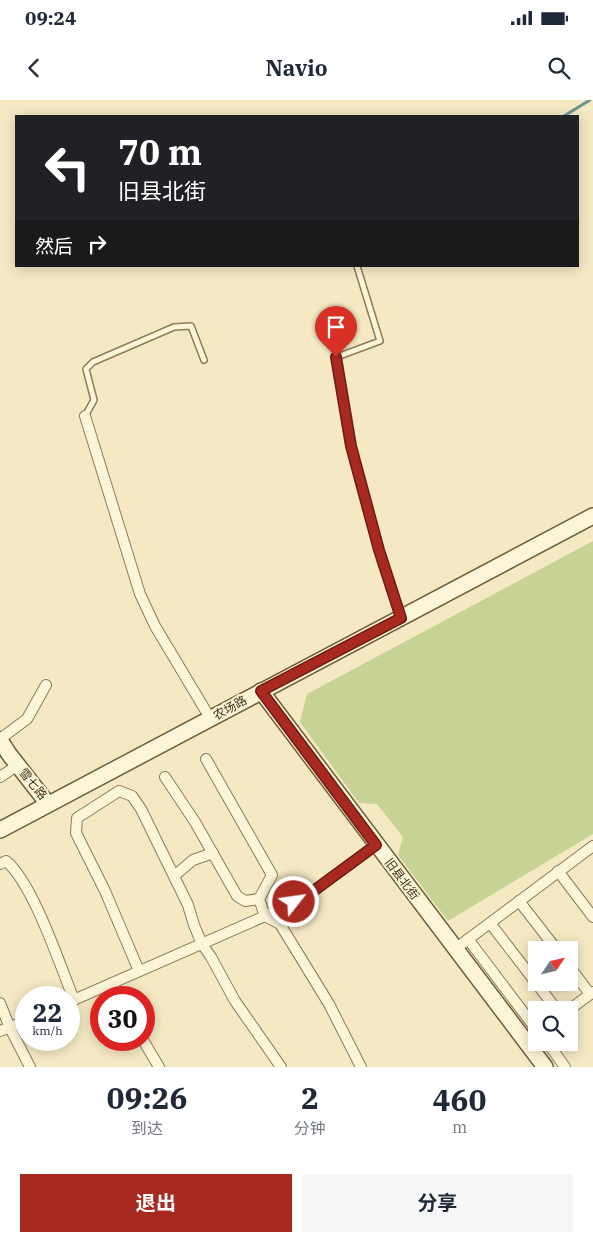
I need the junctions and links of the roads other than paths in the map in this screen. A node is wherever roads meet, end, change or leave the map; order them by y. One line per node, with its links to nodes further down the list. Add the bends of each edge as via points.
1 (357, 267): 5 (lane, via 380,341 336,357 351,446)
2 (204, 360): 3 (lane, via 191,326 174,328 93,362 86,370 94,400)
3 (85, 416): 8 (street, via 140,594 155,626)
4 (593, 516): 5 (street, 农场路)
5 (401, 618): 7 (street, 农场路)
6 (46, 685): 9 (street, via 26,719)
7 (261, 691): 8 (street, 农场路); 16 (street, 旧县北街)
8 (210, 718): 14 (street, 农场路)
9 (0, 740): 11 (street, 雪七路)
10 (206, 759): 22 (street, via 272,876)
11 (18, 765): 12 (street); 14 (street, 雪七路)
12 (0, 777)
13 (165, 777): 18 (street)
14 (48, 804): 15 (street, 农场路)
15 (0, 830)
16 (376, 845): 24 (street, via 308,895); 30 (street, 旧县北街)
17 (593, 846): 20 (street)
18 (213, 853): 21 (street, via 193,860); 22 (street, via 237,896 246,901)
19 (0, 864): 34 (street, via 6,861 14,868 35,906)
20 (558, 871): 23 (street); 25 (street)
21 (174, 876): 29 (street); 31 (street, via 132,796 119,791 77,818 76,833)
22 (259, 899): 24 (street)
23 (519, 900): 26 (street); 28 (street)
24 (265, 916): 29 (street); 48 (street, via 280,924 330,1004)
25 (593, 917)
26 (490, 922): 27 (street); 38 (street)
27 (468, 939): 30 (street); 41 (street)
28 (550, 941)
29 (202, 944): 31 (street); 47 (street, via 235,1001)
30 (455, 949): 49 (street, 旧县北街)
31 (139, 971): 33 (street)
32 (578, 977): 36 (street)
33 (112, 983): 35 (street); 37 (street)
34 (65, 986)
35 (113, 986)
36 (592, 993): 40 (street)
37 (80, 997)
38 (549, 1001)
39 (0, 1003): 42 (street)
40 (578, 1003)
41 (528, 1018)
42 (5, 1030): 45 (street)
43 (150, 1051): 46 (street)
44 (553, 1051): 50 (street)
45 (30, 1067)
46 (159, 1067)
47 (281, 1067)
48 (361, 1067)
49 (545, 1067)
50 (565, 1067)

